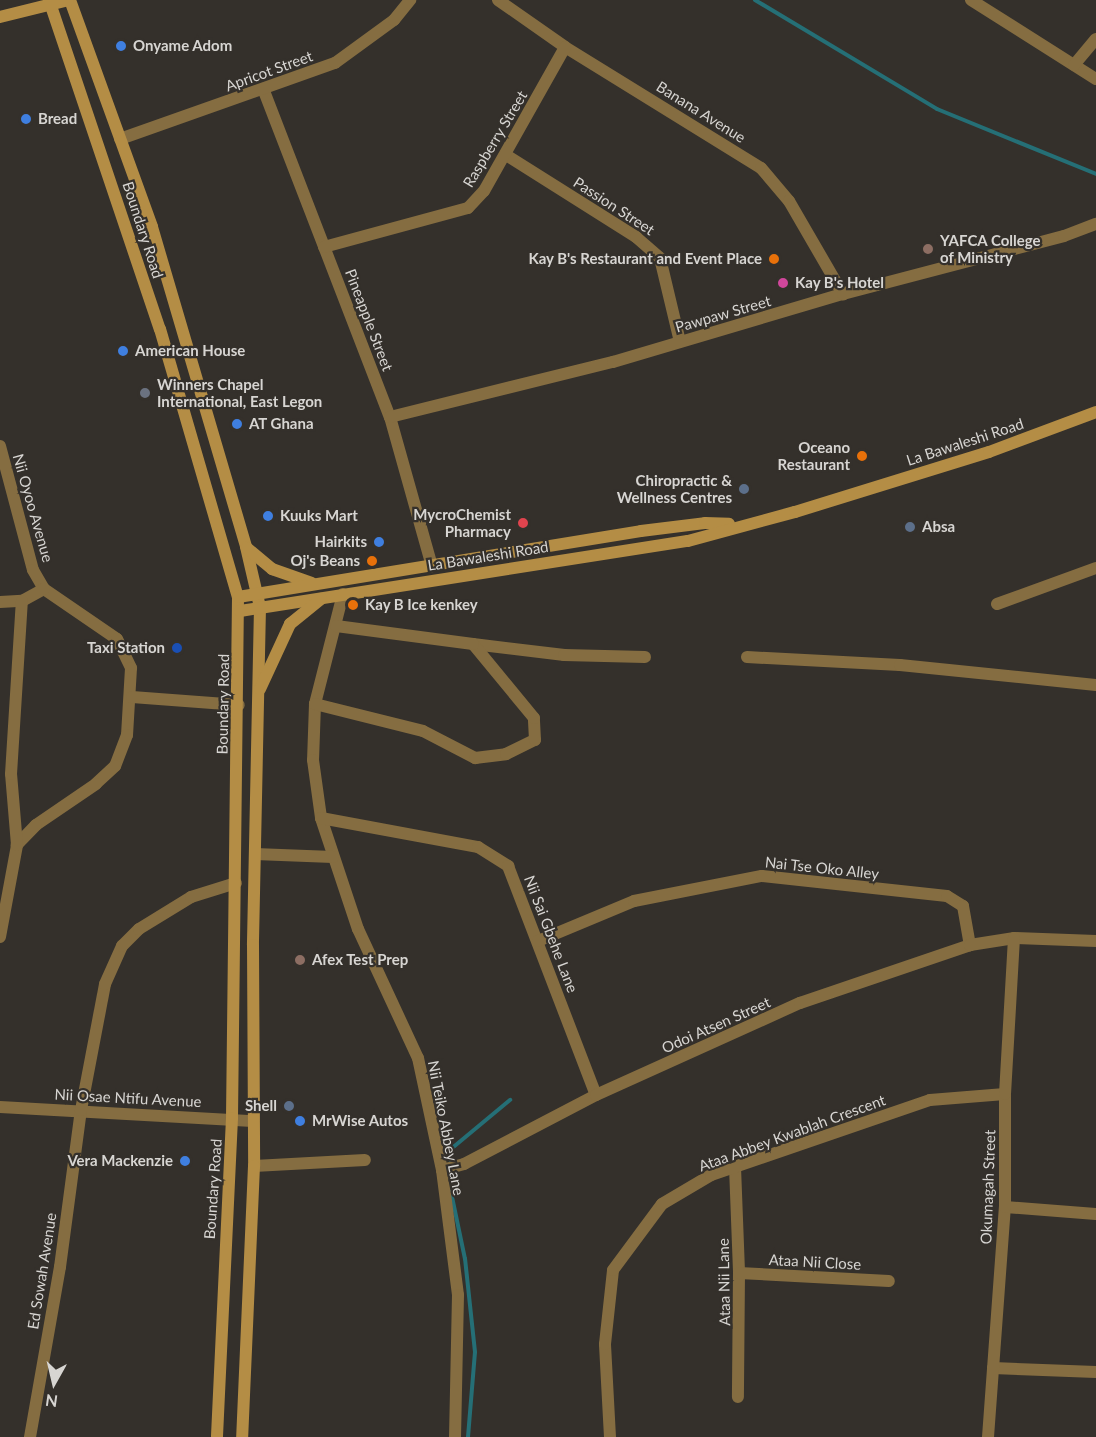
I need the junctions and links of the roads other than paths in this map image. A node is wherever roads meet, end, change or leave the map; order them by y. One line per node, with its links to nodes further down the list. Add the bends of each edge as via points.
1 (69, 0): 5 (main road); 12 (main road, Boundary Road)
2 (410, 0): 11 (street, Apricot Street, via 394,20 335,63)
3 (498, 0): 8 (street, Banana Avenue)
4 (971, 0): 9 (street)
5 (50, 3): 6 (main road); 30 (main road, Boundary Road, via 156,318)
6 (0, 17)
7 (1096, 39): 9 (street)
8 (565, 47): 13 (street, Raspberry Street); 16 (street, Banana Avenue, via 761,168 789,201)
9 (1074, 65): 10 (street)
10 (1096, 79)
11 (264, 91): 12 (street, Apricot Street); 15 (street, Pineapple Street)
12 (120, 139): 23 (main road, Boundary Road, via 152,227)
13 (506, 155): 15 (street, Raspberry Street, via 484,191 468,208); 17 (street, Passion Street, via 636,237 660,258)
14 (1096, 224): 16 (street, Pawpaw Street, via 1064,236)
15 (324, 247): 19 (street, Pineapple Street)
16 (843, 294): 17 (street, Pawpaw Street)
17 (680, 342): 19 (street, Pawpaw Street)
18 (1096, 412): 22 (main road, La Bawaleshi Road, via 989,452 795,512)
19 (390, 417): 24 (street, Pineapple Street)
20 (0, 446): 21 (street, Nii Oyoo Avenue)
21 (5, 479): 27 (street, Nii Oyoo Avenue, via 33,570)
22 (739, 525): 24 (main road, La Bawaleshi Road, via 705,523 641,531); 29 (main road, La Bawaleshi Road, via 688,541)
23 (246, 547): 26 (main road, via 272,569); 28 (main road, Boundary Road)
24 (432, 566): 26 (main road, La Bawaleshi Road)
25 (1096, 568): 34 (street)
26 (313, 584): 28 (main road, La Bawaleshi Road)
27 (44, 588): 32 (street); 43 (street, Nii Oyoo Avenue, via 117,639 131,668)
28 (258, 593): 30 (main road, La Bawaleshi Road); 35 (main road, Boundary Road)
29 (343, 594): 31 (main road, La Bawaleshi Road); 37 (street, Nii Teiko Abbey Lane)
30 (238, 597): 36 (main road, Boundary Road)
31 (322, 598): 35 (main road, La Bawaleshi Road); 42 (main road, via 290,624)
32 (22, 601): 33 (street); 47 (street, via 11,774)
33 (0, 602)
34 (997, 604)
35 (260, 607): 36 (main road, La Bawaleshi Road); 42 (main road, Boundary Road)
36 (240, 611): 45 (main road, Boundary Road)
37 (336, 626): 38 (street); 44 (street, Nii Teiko Abbey Lane)
38 (473, 644): 39 (street, via 564,655); 44 (street, via 534,718 534,740 506,754 475,758 423,731)
39 (645, 657)
40 (747, 657): 41 (street, via 900,665)
41 (1096, 685)
42 (258, 696): 48 (main road, Boundary Road)
43 (132, 697): 45 (street); 47 (street, Nii Oyoo Avenue, via 127,735 115,766 96,784 36,825)
44 (315, 704): 46 (street, Nii Teiko Abbey Lane, via 313,760)
45 (239, 705): 50 (main road, Boundary Road)
46 (321, 818): 49 (street, Nii Teiko Abbey Lane); 53 (street, Nii Sai Gbehe Lane, via 425,835 478,847 496,856 508,866)
47 (17, 845): 51 (street)
48 (255, 854): 49 (street); 61 (main road, Boundary Road)
49 (333, 857): 65 (street, Nii Teiko Abbey Lane, via 358,929 417,1058)
50 (236, 883): 59 (street, Ed Sowah Avenue, via 191,897 140,929 122,946 105,984); 60 (main road, Boundary Road)
51 (1, 929)
52 (1014, 938): 54 (street, Odoi Atsen Street); 55 (street, Odoi Atsen Street); 56 (street, Okumagah Street)
53 (538, 941): 55 (street, Nai Tse Oko Alley, via 634,901 762,876 947,896 963,906); 57 (street, Nii Sai Gbehe Lane)
54 (1096, 941)
55 (970, 945): 57 (street, Odoi Atsen Street, via 800,1004)
56 (1005, 1094): 64 (street, Ataa Abbey Kwablah Crescent, via 930,1100); 66 (street, Okumagah Street)
57 (596, 1095): 65 (street, Odoi Atsen Street, via 464,1164)
58 (0, 1107): 59 (street, Nii Osae Ntifu Avenue)
59 (81, 1110): 60 (street, Nii Osae Ntifu Avenue); 73 (street, Ed Sowah Avenue, via 60,1267)
60 (232, 1118): 61 (street, Nii Osae Ntifu Avenue); 74 (main road, Boundary Road)
61 (253, 1121): 63 (main road, Boundary Road)
62 (365, 1160): 63 (street)
63 (254, 1166): 75 (main road, Boundary Road)
64 (735, 1167): 68 (street, Ataa Nii Lane); 77 (street, Ataa Abbey Kwablah Crescent, via 711,1175 662,1204 613,1270 605,1344)
65 (445, 1169): 76 (street, Nii Teiko Abbey Lane, via 458,1295)
66 (1005, 1207): 67 (street); 70 (street, Okumagah Street)
67 (1096, 1214)
68 (740, 1273): 69 (street, Ataa Nii Close); 72 (street, Ataa Nii Lane)
69 (889, 1281)
70 (993, 1368): 71 (street); 78 (street, Okumagah Street)
71 (1096, 1372)
72 (738, 1397)
73 (30, 1437)
74 (217, 1437)
75 (242, 1437)
76 (456, 1437)
77 (610, 1437)
78 (988, 1437)

